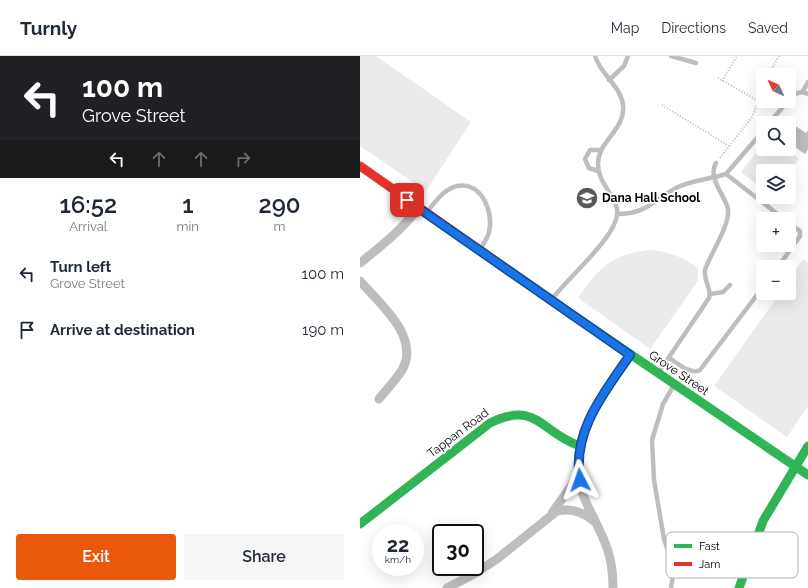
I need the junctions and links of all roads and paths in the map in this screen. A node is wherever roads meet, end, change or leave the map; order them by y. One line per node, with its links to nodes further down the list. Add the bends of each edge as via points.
1 (595, 56): 9 (lane)
2 (628, 56): 9 (lane, via 621,70)
3 (671, 56): 6 (lane)
4 (737, 56): 10 (path)
5 (778, 56): 7 (path)
6 (696, 63)
7 (772, 68)
8 (718, 78): 10 (path)
9 (609, 80): 21 (lane, via 620,96 623,112 618,127)
10 (722, 81): 14 (path)
11 (808, 82): 12 (lane)
12 (806, 92): 13 (lane)
13 (796, 93)
14 (756, 100)
15 (662, 105): 20 (path)
16 (757, 108): 20 (path)
17 (781, 108): 18 (lane)
18 (775, 116)
19 (756, 138): 25 (lane)
20 (729, 146): 22 (path)
21 (601, 150): 24 (lane); 24 (lane, via 590,150 585,159 589,168)
22 (716, 163): 26 (lane, via 713,170)
23 (360, 166): 27 (street, Grove Street)
24 (598, 171): 29 (lane)
25 (726, 174): 26 (lane); 28 (lane)
26 (715, 178): 29 (lane, via 679,187 648,208); 36 (lane, via 728,214 705,270 704,276)
27 (423, 210): 32 (street, Grove Street); 32 (lane, via 457,186 478,192 489,210 490,222 489,233); 33 (street)
28 (775, 212)
29 (618, 214): 38 (lane, via 610,234)
30 (796, 228): 31 (lane, via 800,231 800,236)
31 (796, 242)
32 (480, 250): 38 (street, Grove Street)
33 (360, 263)
34 (360, 281): 43 (street, via 403,333 407,352 402,369)
35 (730, 285): 36 (lane, via 723,292)
36 (710, 294): 40 (lane, via 698,317)
37 (756, 296): 40 (lane, via 700,370 689,370)
38 (552, 300): 39 (street, Grove Street)
39 (630, 355): 41 (street, Grove Street); 44 (street, via 593,410)
40 (669, 358): 41 (lane)
41 (658, 374): 42 (street, Grove Street)
42 (674, 385): 47 (street, Grove Street); 53 (lane, via 663,404 652,436 654,480)
43 (379, 399)
44 (580, 446): 46 (street); 51 (street, Tappan Road, via 568,442 528,416 515,413 502,416)
45 (808, 446): 47 (street)
46 (578, 466): 49 (street, via 572,485); 50 (street, via 583,494)
47 (796, 467): 48 (street, Grove Street); 52 (street, via 763,521)
48 (808, 475)
49 (550, 516): 50 (street, via 564,510 576,511); 56 (street, via 503,555)
50 (596, 522): 57 (street, via 610,556)
51 (360, 524)
52 (759, 532)
53 (666, 544)
54 (672, 578): 58 (lane)
55 (743, 578): 59 (street)
56 (447, 588)
57 (613, 588)
58 (671, 588)
59 (739, 588)

